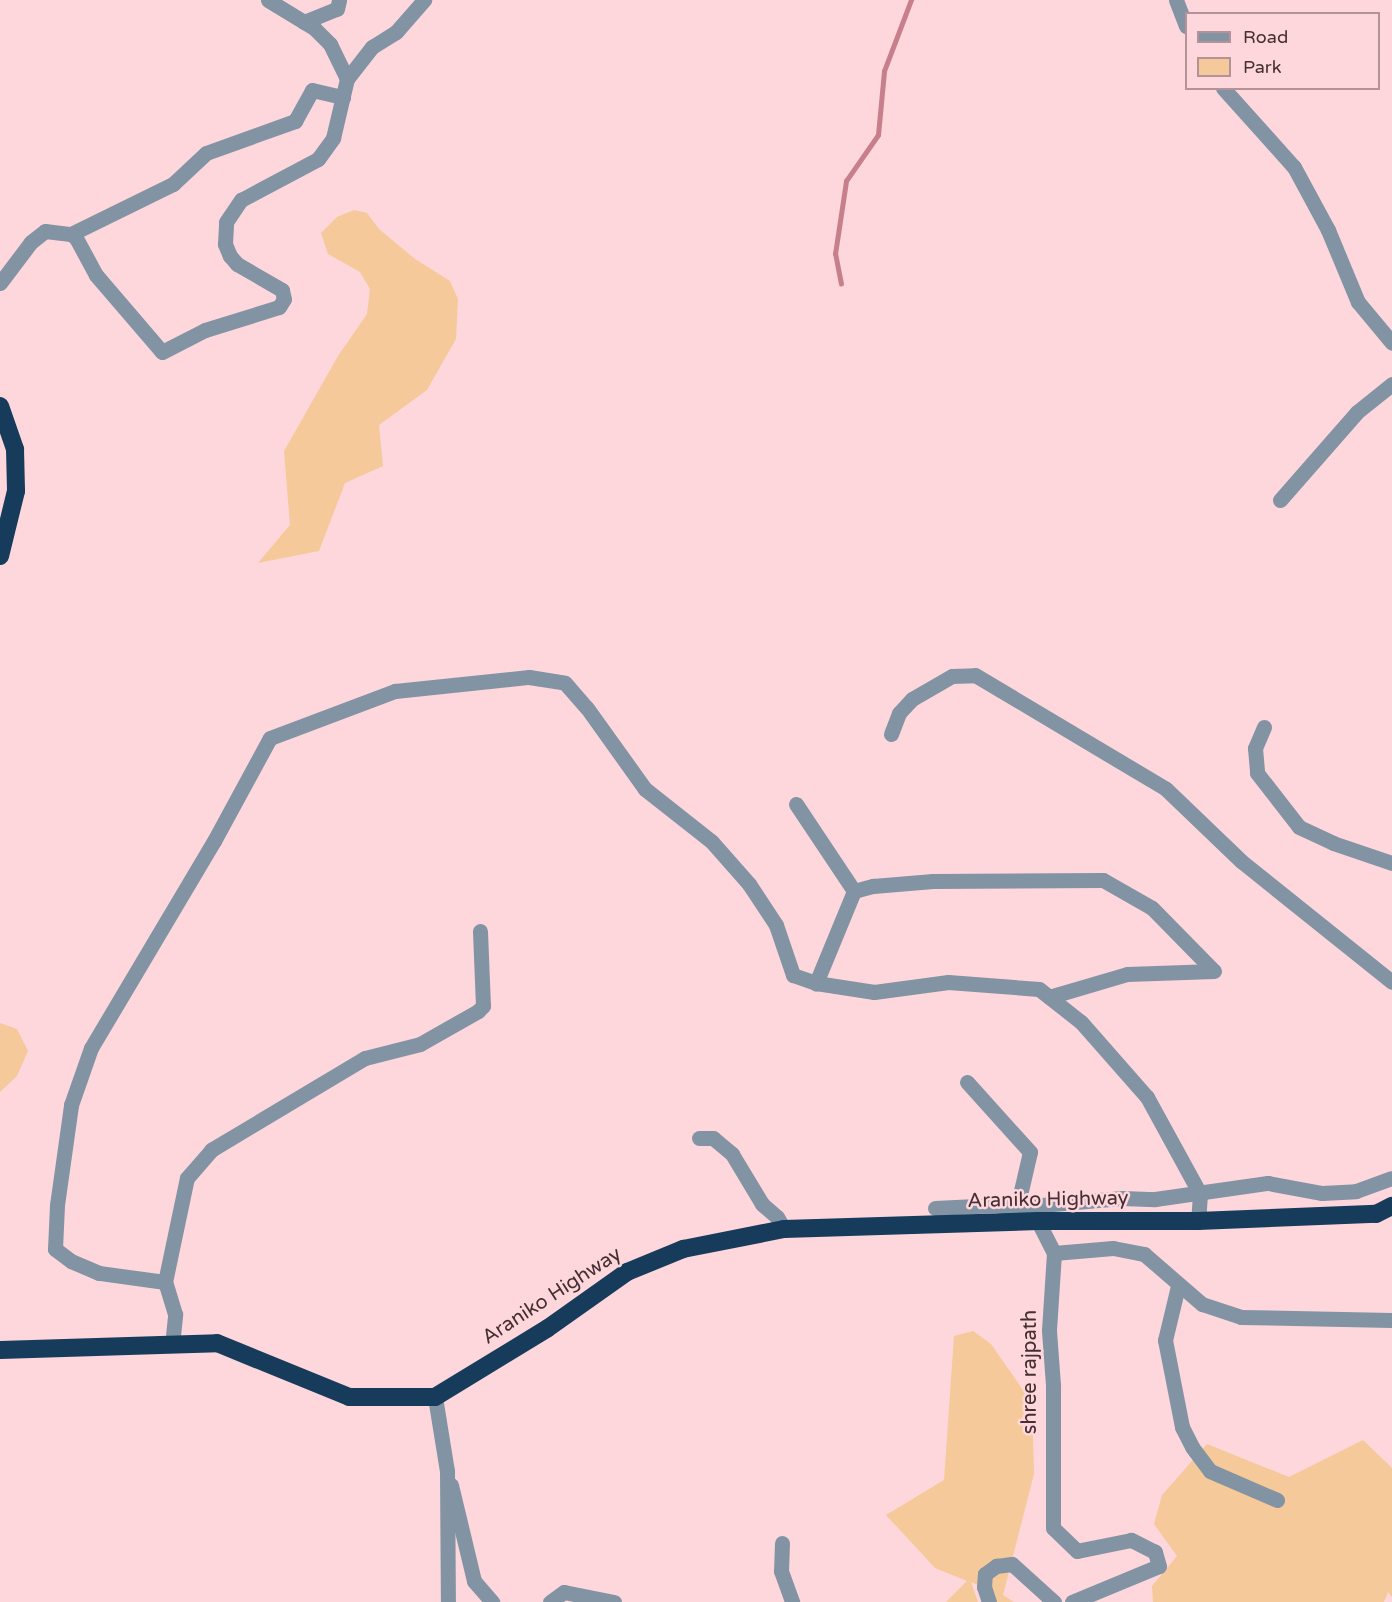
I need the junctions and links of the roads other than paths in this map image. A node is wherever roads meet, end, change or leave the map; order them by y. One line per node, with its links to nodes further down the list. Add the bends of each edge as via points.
1 (268, 0): 5 (street)
2 (339, 0): 5 (street, via 337,9)
3 (424, 0): 7 (street, via 396,32 372,47)
4 (1176, 0): 6 (street)
5 (304, 22): 7 (street, via 330,44)
6 (1185, 23)
7 (346, 79): 9 (street)
8 (1225, 90): 12 (street, via 1294,167 1328,230 1358,302)
9 (343, 97): 10 (street, via 312,90 295,121 206,153 173,184); 10 (street, via 333,138 318,159 241,200 226,222 225,244 237,264 282,290 285,298 279,307 205,330 162,352 96,275)
10 (71, 234): 11 (street, via 45,231 31,242)
11 (0, 283)
12 (1392, 342)
13 (1392, 384): 15 (street, via 1357,412)
14 (0, 406): 16 (highway, via 15,449 16,491)
15 (1280, 500)
16 (0, 556)
17 (1263, 727): 20 (street, via 1255,748 1257,773 1299,827)
18 (891, 735): 23 (street, via 899,713 912,699 952,676 975,675 1166,789 1241,861)
19 (796, 804): 21 (street)
20 (1392, 863)
21 (854, 891): 24 (street); 25 (street, via 933,881 1103,880 1152,908 1214,971 1127,974)
22 (480, 931): 37 (street, via 483,1006 478,1011 420,1044 364,1058 211,1150 187,1178)
23 (1392, 982)
24 (816, 983): 25 (street, via 874,992 948,982 1039,989); 37 (street, via 793,975 776,926 749,884 712,842 645,789 565,683 530,677 395,692 270,738 214,841 90,1048 71,1105 55,1249 99,1273)
25 (1049, 997): 29 (street, via 1081,1022 1147,1097)
26 (967, 1082): 32 (street, via 1030,1152)
27 (699, 1138): 35 (street, via 713,1138 732,1154 762,1204)
28 (1391, 1179): 29 (street, via 1356,1191 1322,1193 1268,1183)
29 (1200, 1194): 33 (street); 34 (street)
30 (1392, 1206): 34 (highway, Araniko Highway, via 1376,1214)
31 (935, 1208): 32 (street)
32 (1017, 1208): 33 (street)
33 (1040, 1213): 34 (highway, Araniko Highway); 35 (highway, Araniko Highway); 36 (street)
34 (1198, 1221)
35 (784, 1229): 42 (highway, Araniko Highway, via 683,1249 627,1272 549,1328)
36 (1054, 1253): 38 (street, via 1113,1248 1144,1254); 53 (street, shree rajpath, via 1049,1330 1053,1528 1077,1551 1131,1540 1155,1552 1159,1566)
37 (165, 1282): 40 (street, via 175,1314)
38 (1178, 1286): 39 (street, via 1202,1304 1242,1317); 44 (street, via 1165,1340 1182,1427 1210,1471)
39 (1392, 1320)
40 (172, 1345): 41 (highway); 42 (highway, via 217,1343 349,1396)
41 (0, 1350)
42 (435, 1397): 43 (street)
43 (447, 1471): 46 (street); 47 (street, via 474,1581)
44 (1277, 1500)
45 (782, 1544): 50 (street, via 781,1571)
46 (448, 1602)
47 (492, 1602)
48 (550, 1602): 49 (street, via 564,1592)
49 (614, 1602)
50 (792, 1602)
51 (990, 1602): 52 (street, via 984,1587 985,1574 996,1566 1012,1564)
52 (1054, 1602)
53 (1072, 1602)

